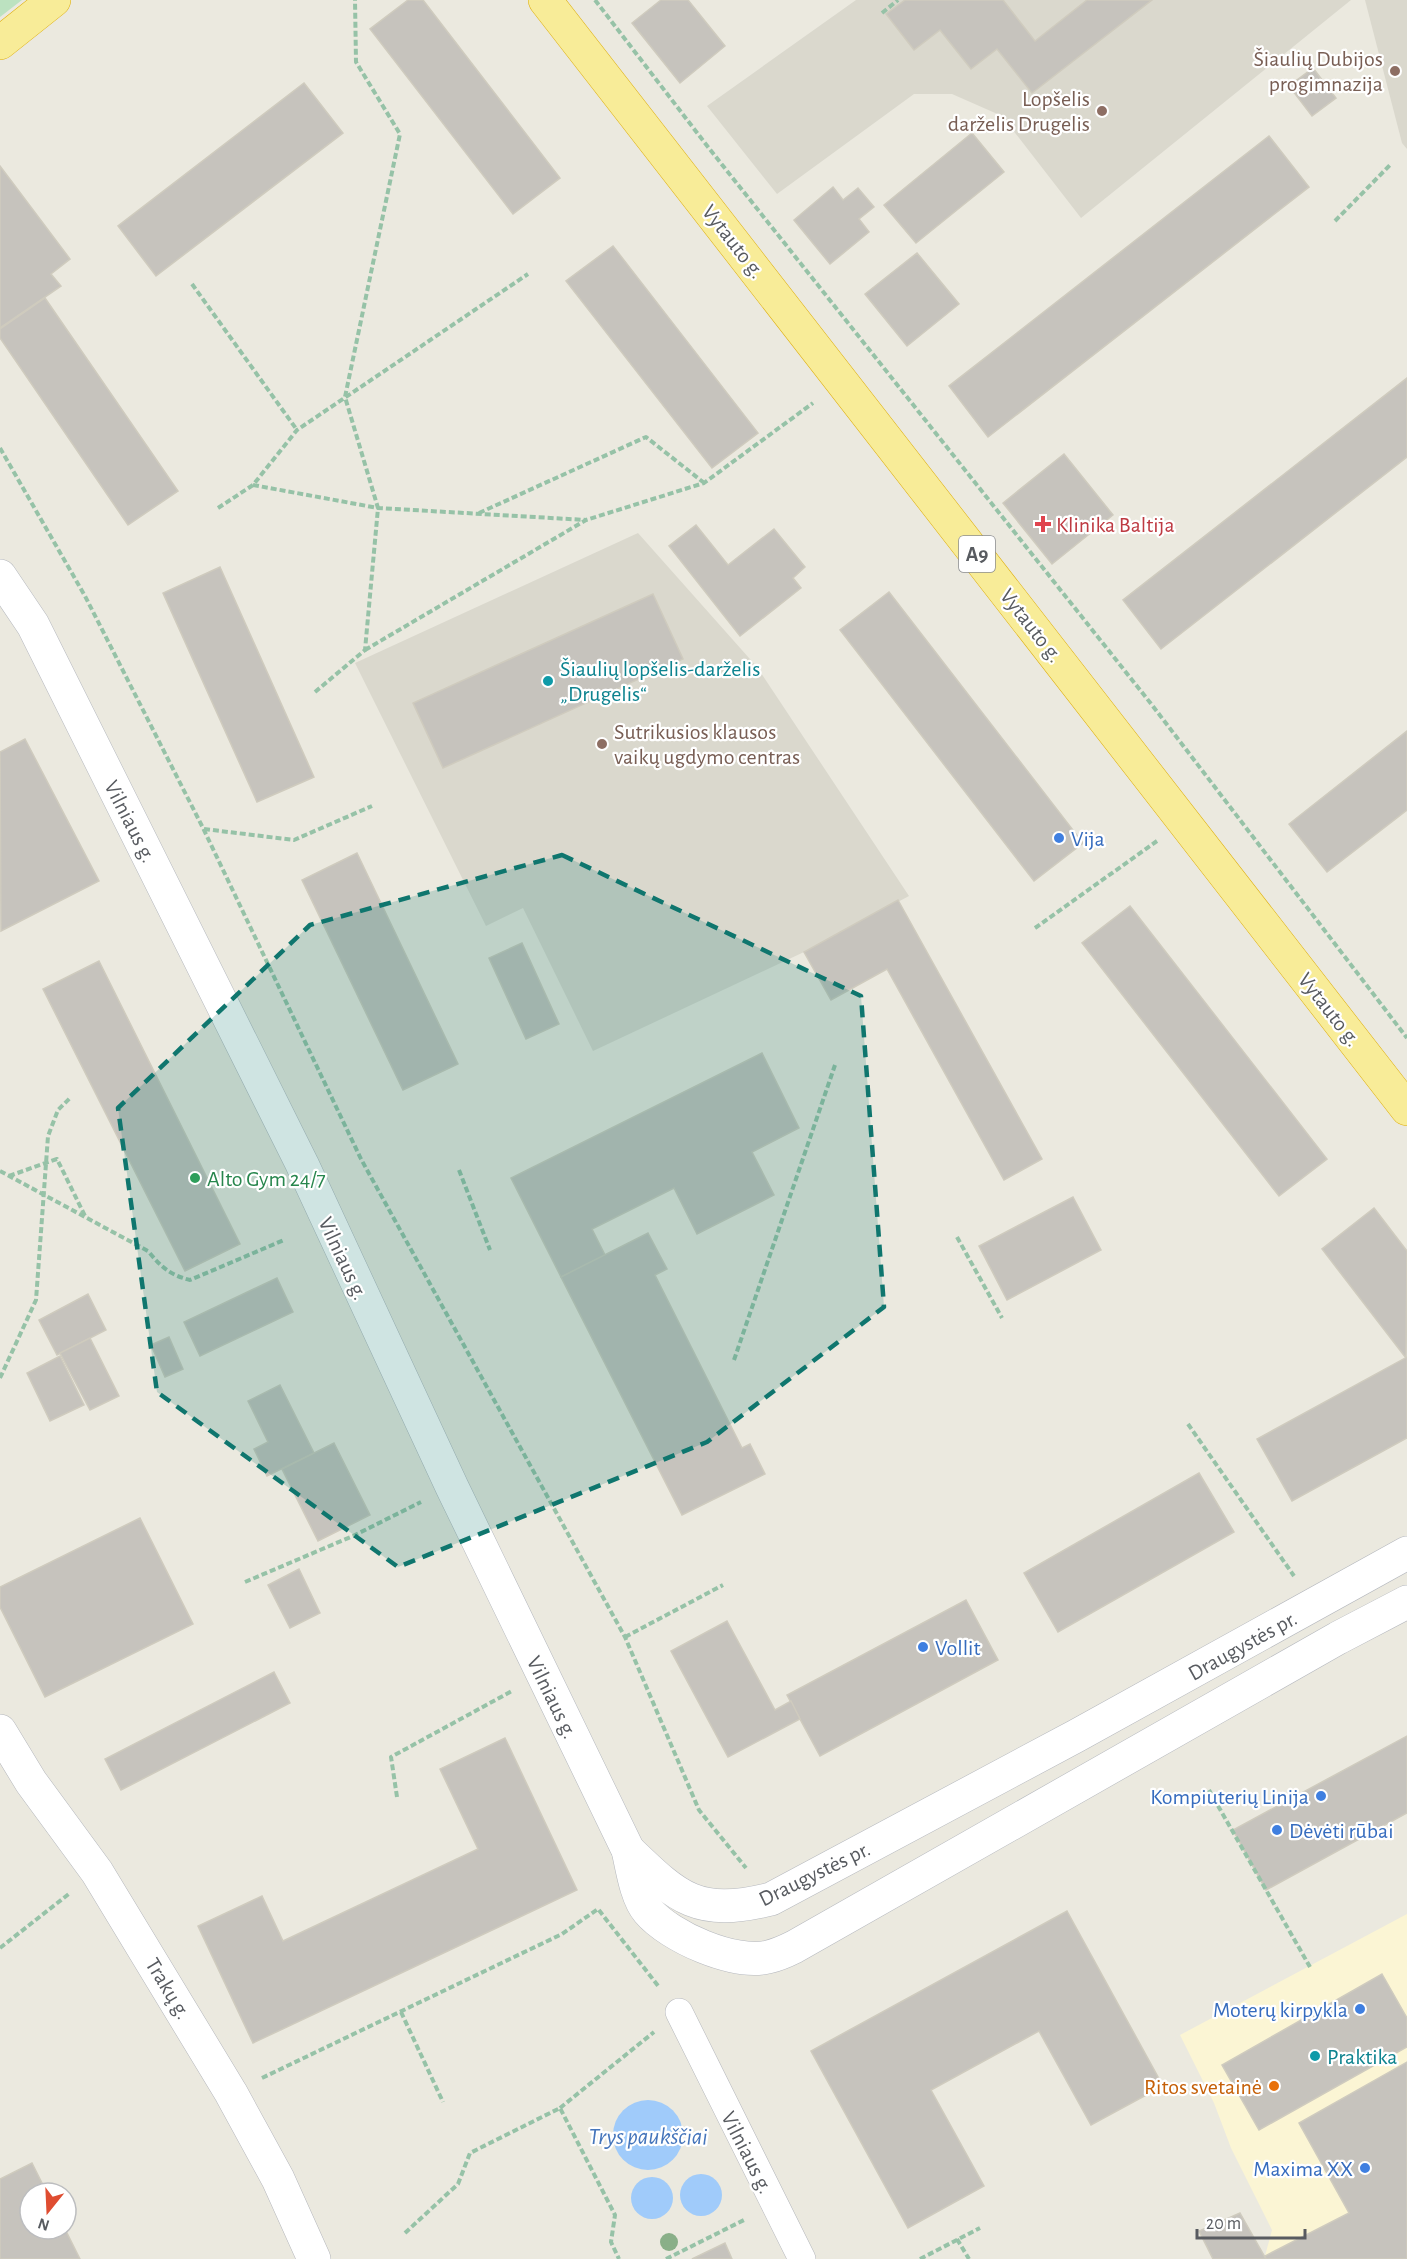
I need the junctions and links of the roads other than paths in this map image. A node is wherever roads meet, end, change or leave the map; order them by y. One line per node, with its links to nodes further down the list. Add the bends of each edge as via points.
1 (54, 0): 3 (highway)
2 (546, 0): 5 (highway, Vytauto g. / A9)
3 (0, 43)
4 (0, 576): 9 (main road, Vilniaus g., via 33,625 275,1111)
5 (1407, 1109)
6 (1407, 1553): 9 (main road, Draugystės pr., via 771,1899 741,1906 699,1903 666,1886)
7 (1407, 1602): 9 (main road, Draugystės pr., via 794,1947 767,1958 707,1948 673,1934 646,1910)
8 (0, 1731): 11 (main road, Trakų g., via 97,1872 231,2093 278,2179)
9 (628, 1850)
10 (679, 2012): 12 (street, Vilniaus g.)
11 (314, 2259)
12 (802, 2259)

